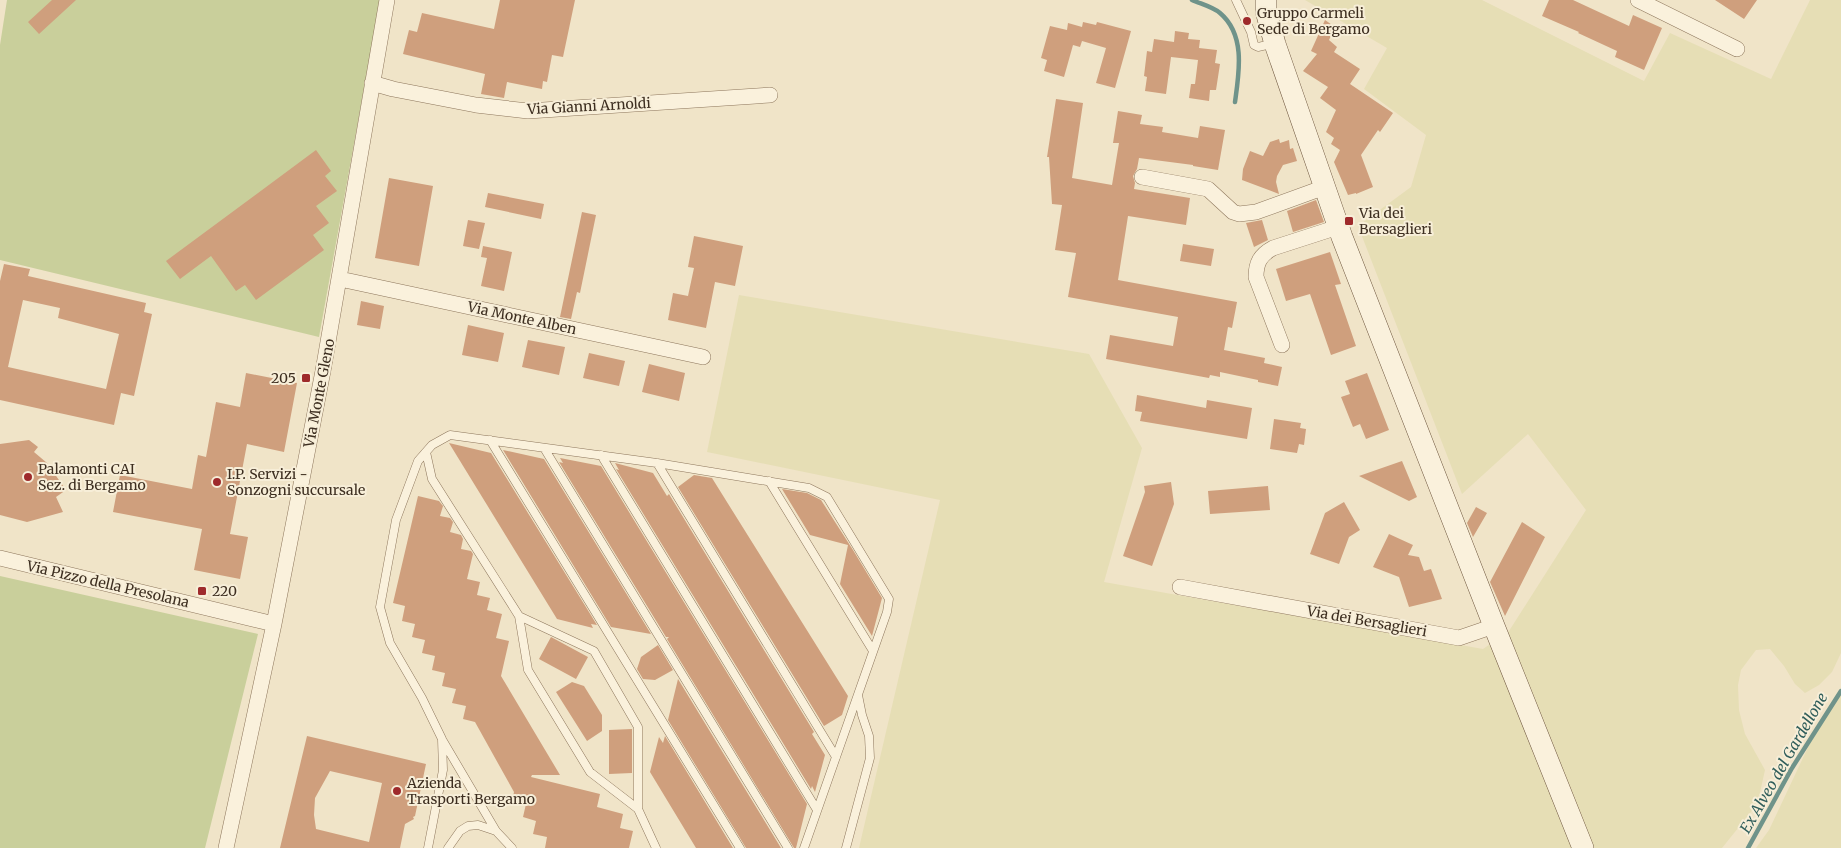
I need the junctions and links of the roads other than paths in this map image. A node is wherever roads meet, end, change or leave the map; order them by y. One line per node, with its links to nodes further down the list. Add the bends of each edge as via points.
1 (387, 0): 7 (street, Via Monte Gleno)
2 (1236, 0): 5 (lane, via 1254,45)
3 (1266, 0): 5 (street)
4 (1638, 0): 6 (street)
5 (1275, 44): 10 (street)
6 (1737, 49)
7 (376, 84): 8 (street, Via Gianni Arnoldi, via 476,105 528,111); 12 (street, Via Monte Gleno)
8 (770, 95)
9 (1142, 178): 10 (street, via 1208,189 1239,214 1256,212)
10 (1325, 187): 11 (street)
11 (1338, 227): 13 (street, via 1273,248 1263,253 1256,266 1256,277); 25 (street)
12 (340, 279): 14 (street, Via Monte Alben); 24 (street, Via Monte Gleno)
13 (1282, 346)
14 (703, 357)
15 (490, 440): 16 (lane); 17 (lane, via 450,435); 38 (lane)
16 (544, 448): 18 (lane); 39 (lane)
17 (426, 452): 23 (lane, via 432,479); 28 (lane, via 418,460 396,520 380,607 390,643)
18 (601, 455): 19 (lane); 31 (lane)
19 (656, 463): 20 (lane); 29 (lane)
20 (769, 481): 26 (lane); 26 (lane, via 809,488 827,496 889,599)
21 (0, 558): 24 (street, Via Pizzo della Presolana)
22 (1180, 587): 25 (street, Via dei Bersaglieri, via 1459,638)
23 (519, 616): 30 (lane, via 528,670 590,772); 30 (lane, via 594,651 638,727)
24 (274, 624): 33 (street, Via Monte Gleno)
25 (1494, 626): 42 (street)
26 (873, 651): 27 (lane)
27 (858, 695): 29 (lane); 41 (lane, via 869,736 870,758)
28 (442, 740): 32 (lane); 34 (lane, via 443,770)
29 (836, 757): 31 (lane)
30 (638, 809): 37 (lane)
31 (817, 810): 40 (lane)
32 (496, 831): 35 (lane, via 478,825 468,826 460,831); 36 (lane)
33 (226, 848)
34 (428, 848)
35 (448, 848)
36 (512, 848)
37 (656, 848)
38 (740, 848)
39 (788, 848)
40 (804, 848)
41 (846, 848)
42 (1583, 848)

